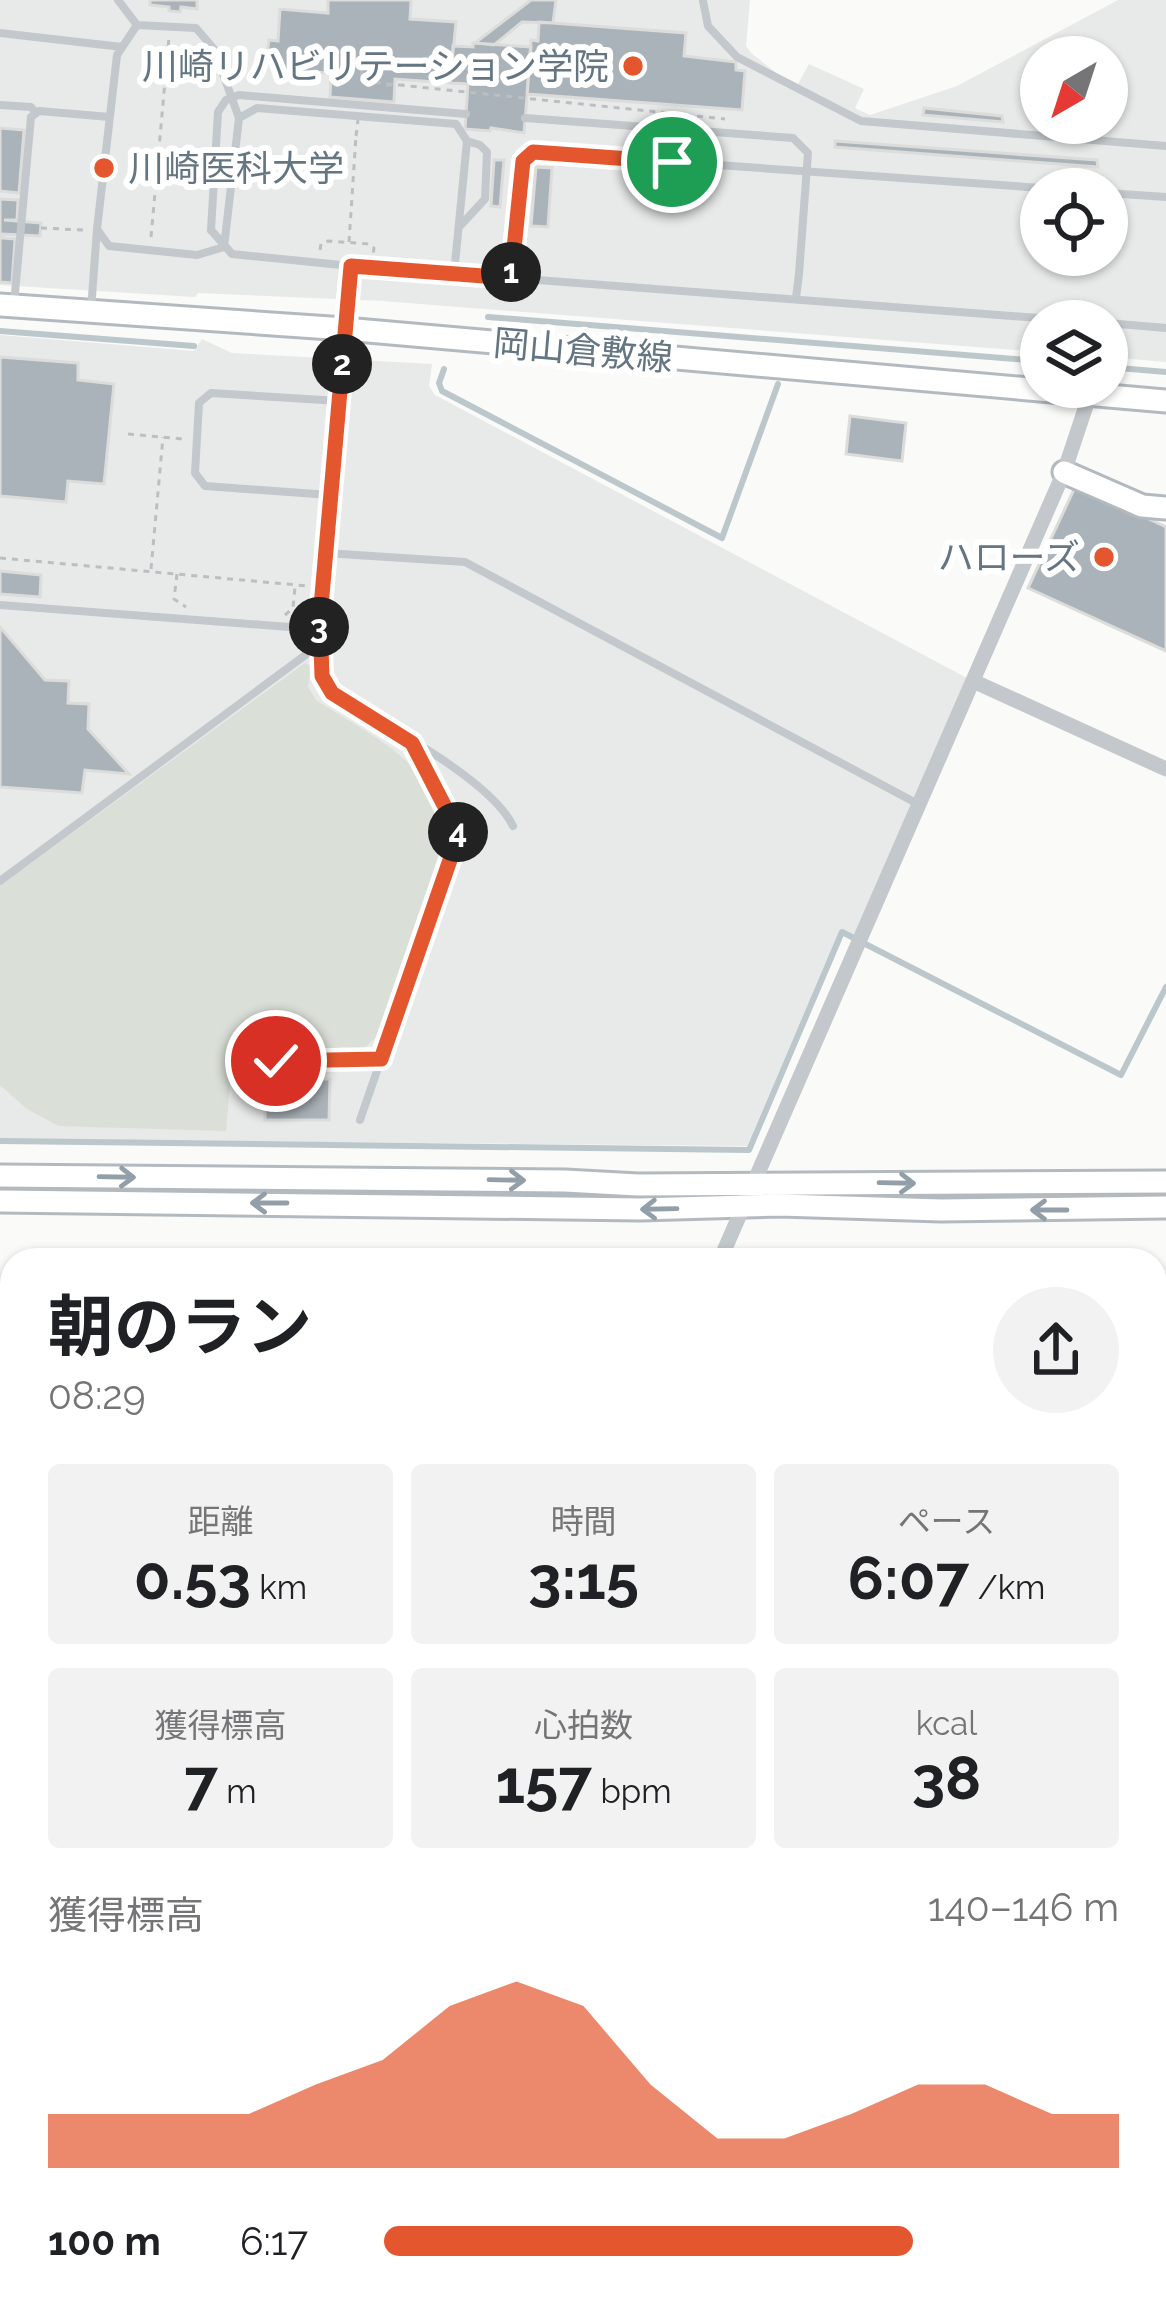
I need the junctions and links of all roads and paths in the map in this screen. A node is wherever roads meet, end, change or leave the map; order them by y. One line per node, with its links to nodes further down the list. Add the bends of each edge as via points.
1 (118, 0): 3 (lane)
2 (703, 2): 17 (lane, via 708,26 737,57 860,121)
3 (137, 25): 6 (lane); 12 (lane, via 196,28 214,49)
4 (0, 33): 6 (lane)
5 (169, 43): 26 (path)
6 (122, 47): 11 (lane)
7 (362, 71): 14 (path, via 361,81)
8 (0, 105): 9 (lane)
9 (36, 113): 11 (lane); 33 (lane)
10 (466, 114): 25 (lane, bridge, via 226,100 218,112 211,230)
11 (110, 117): 23 (lane)
12 (239, 118): 16 (lane, via 257,108 456,124); 25 (lane)
13 (525, 118): 32 (lane, bridge, via 793,138 808,153)
14 (725, 119)
15 (356, 136): 24 (path)
16 (467, 141): 21 (lane); 21 (lane, via 487,152 485,199)
17 (1166, 146)
18 (1020, 187): 31 (lane, via 533,152 523,161)
19 (1128, 194): 20 (lane)
20 (1166, 197)
21 (459, 227): 30 (lane)
22 (41, 228): 23 (path)
23 (97, 229): 26 (lane, via 109,246); 34 (lane)
24 (349, 242): 27 (path, via 328,241); 28 (path, via 370,244)
25 (224, 247): 26 (lane, via 197,255); 29 (lane)
26 (150, 250)
27 (320, 254)
28 (373, 257)
29 (351, 266): 30 (lane); 38 (lane)
30 (454, 274): 31 (lane)
31 (511, 278): 32 (lane)
32 (796, 298): 35 (lane)
33 (7, 305): 34 (street, 岡山倉敷線)
34 (91, 311): 38 (street, 岡山倉敷線)
35 (1020, 316)
36 (1128, 325): 37 (lane)
37 (1166, 328)
38 (345, 329): 39 (street, 岡山倉敷線); 41 (lane)
39 (1020, 388)
40 (1128, 398): 42 (street, 岡山倉敷線)
41 (339, 401): 46 (lane, via 212,393 200,403); 48 (lane)
42 (1166, 401)
43 (1085, 408): 47 (street)
44 (128, 434): 45 (path)
45 (163, 437): 46 (path); 52 (path)
46 (197, 440): 48 (lane, via 195,473 205,486)
47 (1064, 472): 49 (street, via 1142,506); 61 (street)
48 (330, 495): 50 (lane)
49 (1166, 508)
50 (325, 553): 55 (lane); 64 (lane, via 465,562)
51 (0, 558): 52 (path)
52 (151, 571): 53 (path)
53 (177, 574): 54 (path); 57 (path, via 175,598)
54 (295, 585): 55 (path); 58 (path, via 293,608)
55 (322, 587): 59 (lane)
56 (0, 605): 59 (lane, via 303,628)
57 (188, 608)
58 (284, 615)
59 (320, 618): 60 (lane)
60 (319, 644): 62 (lane, via 332,693); 66 (lane)
61 (973, 681): 63 (street); 64 (street)
62 (412, 743): 65 (lane, via 458,771); 67 (lane, via 459,834)
63 (1166, 769)
64 (920, 805): 72 (street)
65 (513, 826)
66 (0, 881)
67 (381, 1059): 68 (lane); 69 (lane)
68 (276, 1061)
69 (360, 1120)
70 (0, 1176): 72 (street, one-way to 72)
71 (1166, 1182): 72 (street, one-way to 71)
72 (754, 1183): 74 (street)
73 (0, 1201): 74 (street, one-way to 73)
74 (744, 1207): 75 (street, one-way to 74); 76 (street)
75 (1166, 1207)
76 (725, 1248)

